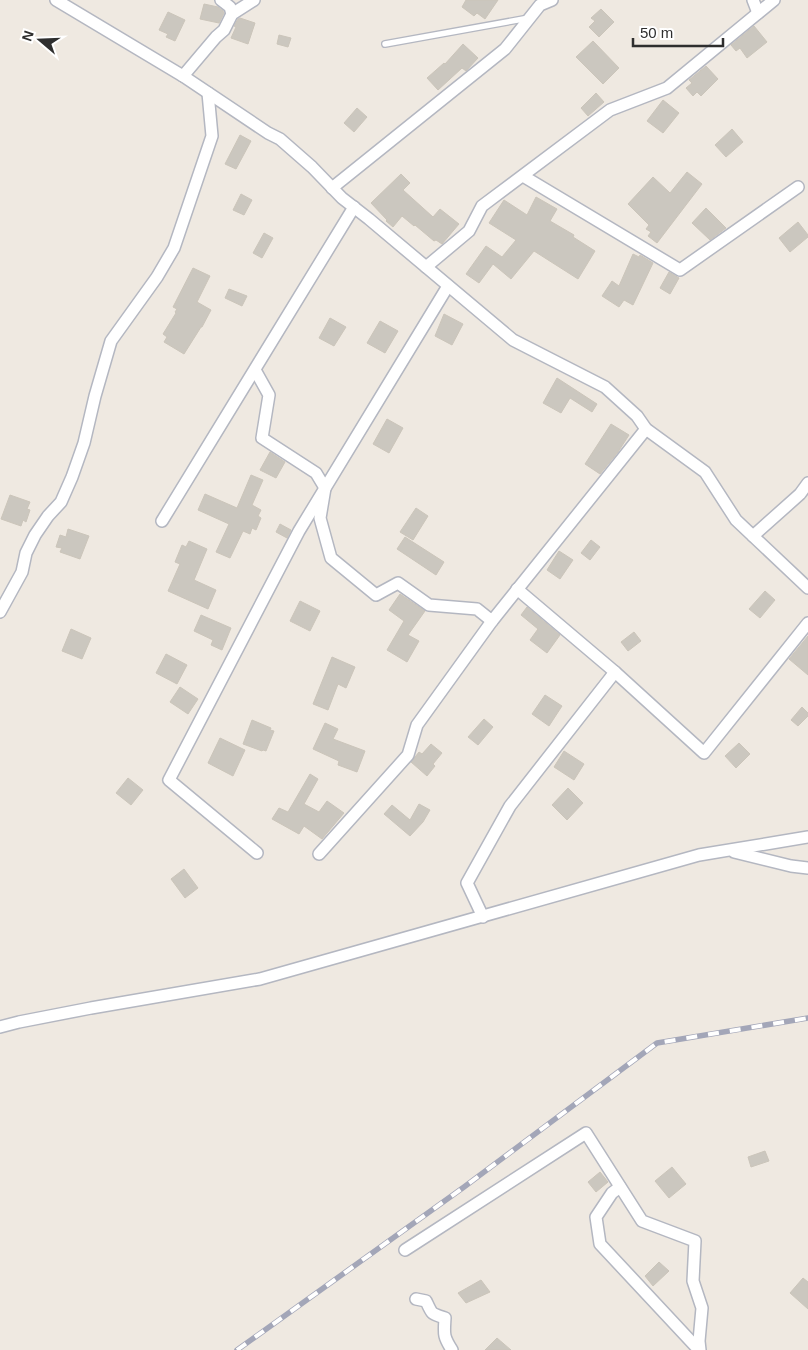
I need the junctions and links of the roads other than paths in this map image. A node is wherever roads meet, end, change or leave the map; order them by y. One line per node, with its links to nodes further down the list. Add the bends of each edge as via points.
1 (56, 0): 11 (street)
2 (220, 0): 7 (street, via 230,7)
3 (254, 0): 7 (street)
4 (552, 0): 9 (street, via 540,5)
5 (753, 0): 8 (street)
6 (774, 0): 8 (street)
7 (232, 14): 11 (street, via 224,30)
8 (758, 14): 13 (street, via 667,88 610,110)
9 (529, 18): 10 (lane); 15 (street, via 505,49)
10 (386, 44)
11 (183, 76): 12 (street)
12 (208, 93): 15 (street, via 280,139); 27 (street, via 212,136 174,248 112,341 72,477 61,502 35,534 22,572)
13 (523, 176): 14 (street, via 680,270); 17 (street, via 482,206 469,231)
14 (798, 187)
15 (332, 188): 16 (street)
16 (354, 207): 17 (street); 19 (street)
17 (426, 267): 18 (street)
18 (448, 286): 20 (street, via 513,340 605,387 637,416); 22 (street)
19 (254, 370): 22 (street, via 269,395 262,438 316,474); 23 (street)
20 (646, 429): 24 (street, via 705,472 736,520); 26 (street)
21 (808, 483): 24 (street)
22 (325, 488): 28 (street, via 320,518 331,558 376,595 398,583 429,605 477,609); 33 (street, via 299,531 169,780)
23 (162, 521)
24 (753, 536): 25 (street)
25 (808, 588)
26 (517, 589): 28 (street); 30 (street)
27 (0, 612)
28 (492, 621): 34 (street, via 417,725 408,755)
29 (808, 623): 30 (street, via 704,753)
30 (615, 672): 36 (street, via 510,806 467,883)
31 (808, 837): 32 (street)
32 (728, 850): 35 (street); 36 (street, via 699,855)
33 (257, 854)
34 (319, 854)
35 (808, 868)
36 (482, 917): 37 (street, via 260,980 91,1008)
37 (0, 1028)
38 (620, 1187): 39 (street, via 586,1133); 42 (street, via 642,1221 694,1241 693,1280 702,1308); 42 (street, via 612,1193 596,1218 600,1244)
39 (405, 1250)
40 (416, 1299): 41 (street, via 426,1301 432,1313 445,1318 445,1339)
41 (452, 1350)
42 (699, 1350)

